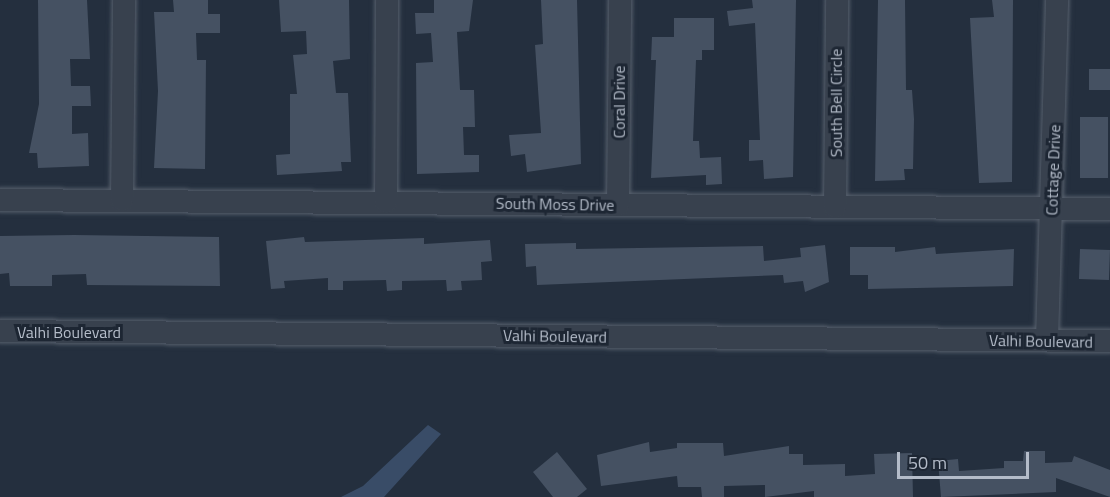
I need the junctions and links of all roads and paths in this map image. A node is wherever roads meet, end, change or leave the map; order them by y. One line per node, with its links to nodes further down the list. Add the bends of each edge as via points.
1 (124, 0): 7 (street)
2 (387, 0): 8 (street)
3 (620, 0): 9 (street, Coral Drive)
4 (837, 0): 10 (street, South Bell Circle)
5 (1057, 0): 11 (street, Cottage Drive)
6 (0, 200): 7 (street, South Moss Drive)
7 (123, 200): 8 (street, South Moss Drive)
8 (386, 202): 9 (street, South Moss Drive)
9 (618, 205): 10 (street, South Moss Drive)
10 (836, 207): 11 (street, South Moss Drive)
11 (1052, 209): 12 (street, South Moss Drive); 14 (street, Cottage Drive)
12 (1110, 209)
13 (0, 331): 14 (street, Valhi Boulevard)
14 (1047, 340): 15 (street, Valhi Boulevard)
15 (1110, 341)

